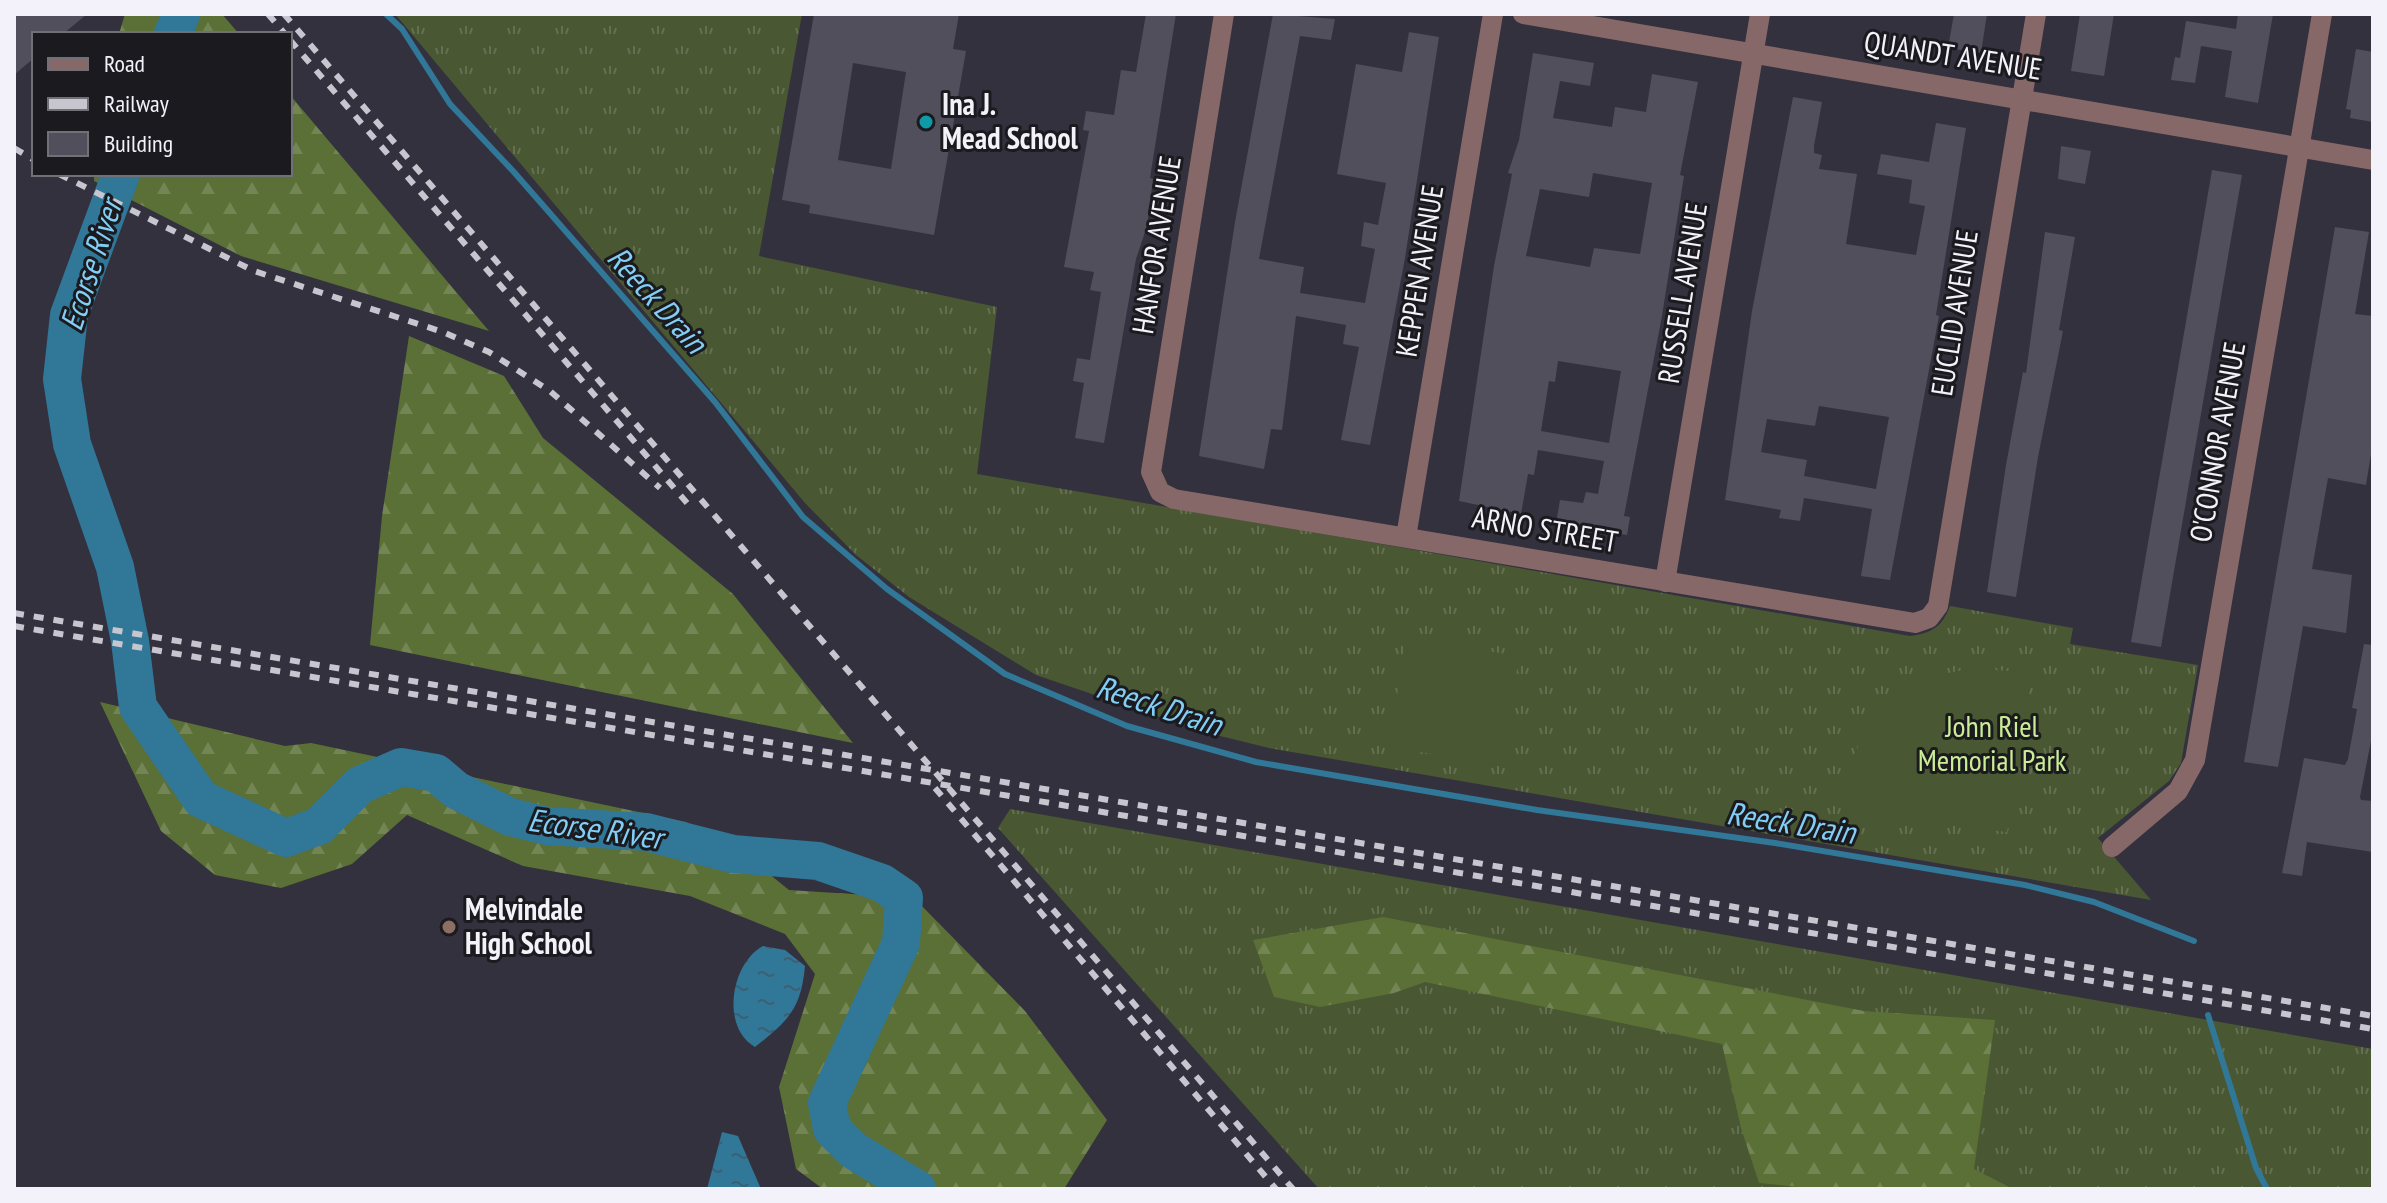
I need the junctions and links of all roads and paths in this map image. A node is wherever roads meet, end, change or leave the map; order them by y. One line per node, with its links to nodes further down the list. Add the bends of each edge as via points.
1 (1224, 14): 11 (street, HANFOR AVENUE, via 1151,472)
2 (1493, 14): 12 (street, KEPPEN AVENUE)
3 (1523, 14): 7 (street, QUANDT AVENUE)
4 (1760, 14): 7 (street, RUSSELL AVENUE)
5 (2036, 14): 8 (street, EUCLID AVENUE)
6 (2322, 14): 9 (street, O'CONNOR AVENUE)
7 (1753, 54): 8 (street, QUANDT AVENUE); 13 (street, RUSSELL AVENUE)
8 (2020, 98): 9 (street, QUANDT AVENUE); 14 (street, EUCLID AVENUE, via 1938,606)
9 (2299, 147): 10 (street, QUANDT AVENUE); 15 (street, O'CONNOR AVENUE, via 2195,760 2178,791)
10 (2373, 160)
11 (1155, 485): 12 (street, ARNO STREET, via 1174,499)
12 (1406, 537): 13 (street, ARNO STREET)
13 (1665, 582): 14 (street, ARNO STREET, via 1915,623)
14 (1929, 618)
15 (2112, 847)

